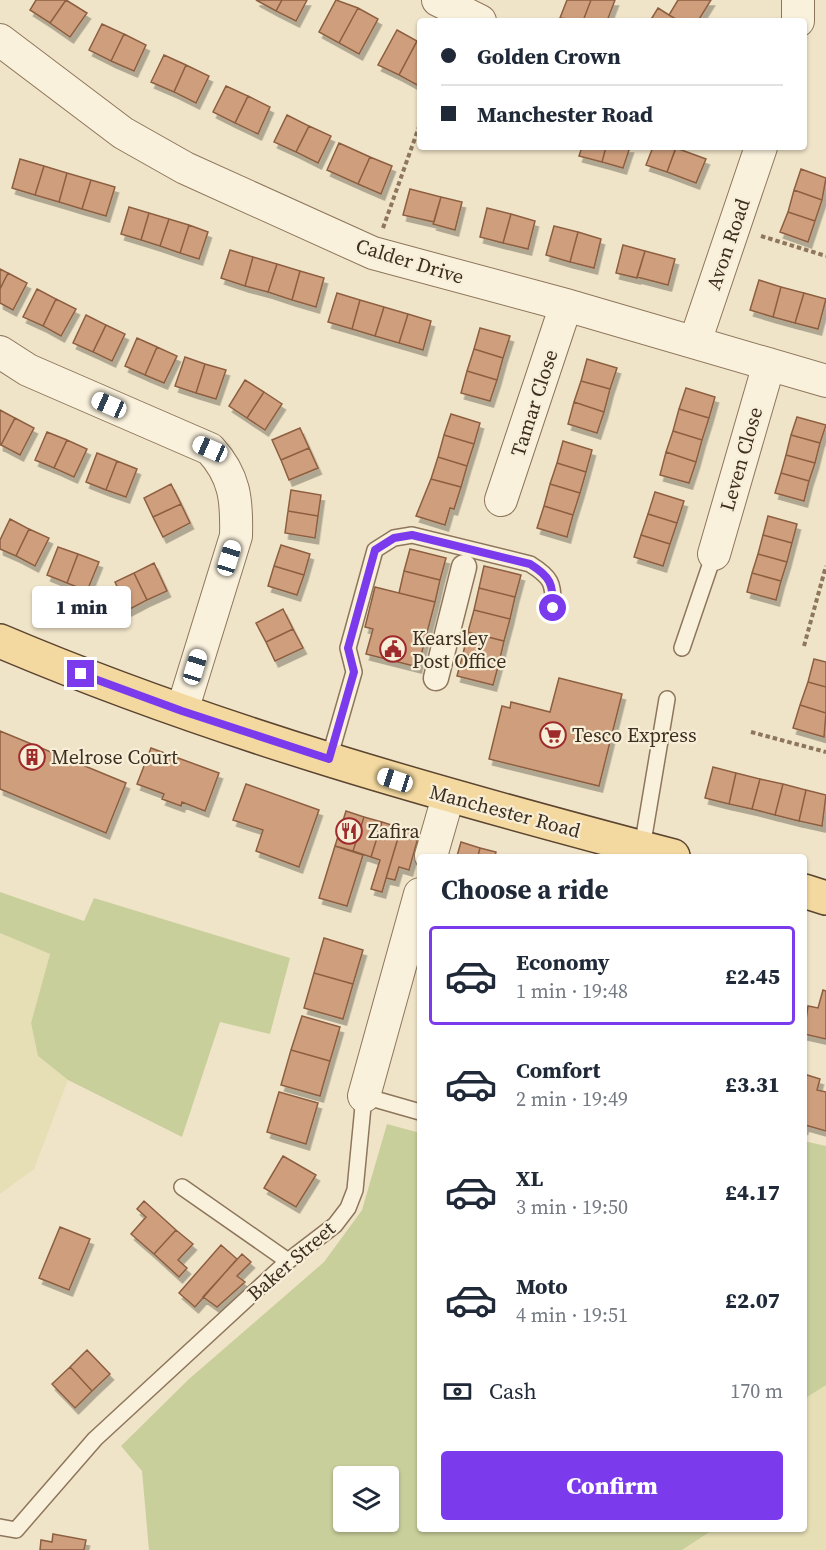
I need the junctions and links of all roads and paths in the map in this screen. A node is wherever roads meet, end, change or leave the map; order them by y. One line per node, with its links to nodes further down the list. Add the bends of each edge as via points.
1 (438, 0): 3 (street)
2 (798, 0): 4 (street)
3 (474, 18)
4 (798, 18)
5 (0, 40): 9 (street, Calder Drive, via 123,133 185,168)
6 (417, 132): 9 (path)
7 (760, 150): 8 (street, Avon Road)
8 (734, 227): 10 (path); 12 (street, Avon Road)
9 (373, 253): 11 (street, Calder Drive)
10 (826, 256)
11 (566, 305): 12 (street, Calder Drive); 16 (street, Tamar Close)
12 (695, 342): 14 (street, Calder Drive)
13 (0, 352): 26 (street, via 28,369 210,449 224,465 233,486 236,536)
14 (769, 364): 15 (street, Calder Drive); 17 (street, Leven Close)
15 (826, 381)
16 (501, 500)
17 (714, 554): 23 (lane)
18 (826, 566): 22 (path)
19 (464, 567): 24 (street)
20 (553, 608): 29 (lane, via 553,591 546,575 530,564 412,535 394,538 375,550 348,648 354,672)
21 (0, 641): 26 (main road, Manchester Road)
22 (804, 646)
23 (682, 648)
24 (436, 678)
25 (667, 699): 31 (lane)
26 (182, 711): 29 (main road, Manchester Road)
27 (751, 732): 28 (path)
28 (826, 752)
29 (329, 759): 30 (main road, Manchester Road)
30 (448, 796): 31 (main road, Manchester Road); 32 (street)
31 (642, 848): 33 (main road, Manchester Road)
32 (432, 854)
33 (665, 854)
34 (807, 892): 35 (main road)
35 (826, 897)
36 (417, 916): 37 (street, Baker Street)
37 (407, 994): 38 (street, Baker Street)
38 (364, 1096): 39 (lane); 41 (lane, Baker Street, via 355,1190 348,1208 335,1225)
39 (417, 1111)
40 (182, 1187): 41 (lane)
41 (288, 1261): 42 (lane, Baker Street, via 95,1439 16,1530)
42 (0, 1527)

